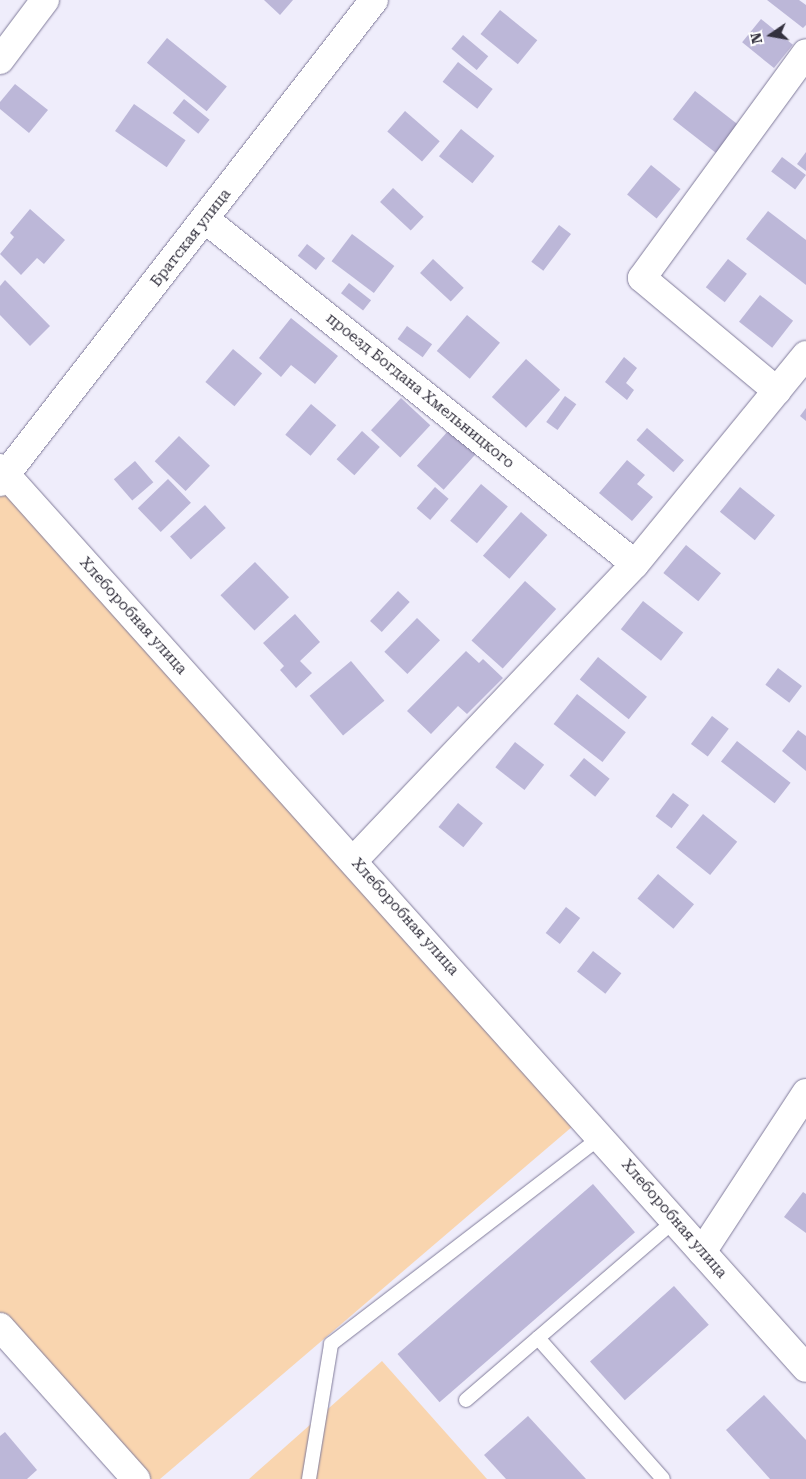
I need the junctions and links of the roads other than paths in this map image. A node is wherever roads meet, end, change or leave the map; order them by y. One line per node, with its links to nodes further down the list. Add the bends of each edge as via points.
1 (45, 0): 4 (street)
2 (374, 0): 5 (street, Братская улица)
3 (806, 53): 7 (street, via 642,278)
4 (0, 60)
5 (205, 219): 8 (street, Братская улица); 9 (street, проезд Богдана Хмельницкого)
6 (806, 355): 7 (street)
7 (777, 391): 9 (street)
8 (2, 476): 10 (street, Хлеборобная улица)
9 (635, 564): 10 (street)
10 (354, 860): 12 (street, Хлеборобная улица)
11 (806, 1093): 14 (street)
12 (601, 1137): 13 (street, Хлеборобная улица); 20 (lane, via 331,1344)
13 (675, 1220): 14 (street, Хлеборобная улица); 16 (lane)
14 (702, 1252): 17 (street, Хлеборобная улица)
15 (0, 1327): 19 (street)
16 (538, 1338): 18 (lane); 21 (lane)
17 (806, 1368)
18 (466, 1400)
19 (136, 1479)
20 (309, 1479)
21 (662, 1479)

